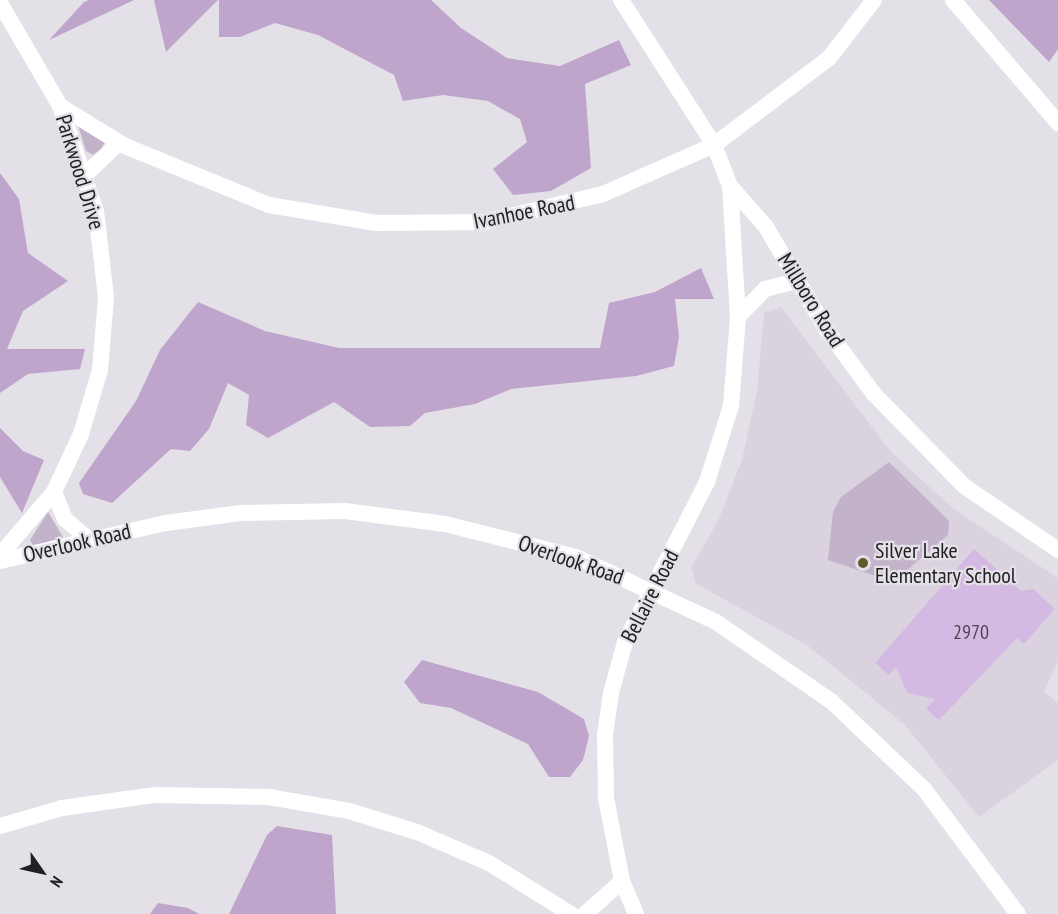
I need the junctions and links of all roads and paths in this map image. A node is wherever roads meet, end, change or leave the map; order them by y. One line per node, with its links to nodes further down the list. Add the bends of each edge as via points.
1 (10, 0): 6 (street)
2 (621, 0): 10 (street, Millboro Road)
3 (874, 0): 10 (street, Ivanhoe Road, via 824,62)
4 (953, 0): 8 (street)
5 (0, 3): 6 (street, Parkwood Drive)
6 (12, 20): 7 (street, Parkwood Drive)
7 (60, 106): 9 (street, Ivanhoe Road); 11 (street, Parkwood Drive)
8 (1058, 123)
9 (119, 143): 10 (street, Ivanhoe Road, via 269,206 425,225 484,222 566,206 661,173); 11 (street)
10 (714, 145): 12 (street, Millboro Road)
11 (85, 175): 15 (street, Parkwood Drive, via 102,246 106,328 94,397)
12 (730, 186): 13 (street, Millboro Road, via 766,227); 14 (street, Bellaire Road)
13 (796, 281): 14 (street, via 765,289); 17 (street, Millboro Road, via 899,424 964,486)
14 (738, 317): 20 (street, Bellaire Road, via 724,432 703,495)
15 (54, 492): 16 (street, via 64,519); 18 (street, Parkwood Drive)
16 (89, 540): 19 (street, Overlook Road); 20 (street, Overlook Road, via 240,513 345,511 511,538)
17 (1058, 550)
18 (0, 555)
19 (0, 561)
20 (653, 589): 22 (street, Bellaire Road, via 623,648 606,721 606,798); 26 (street, Overlook Road, via 791,669 879,743 974,850)
21 (0, 826): 23 (street, via 63,808 155,795 281,798 349,811 449,844)
22 (622, 881): 24 (street); 25 (street, Bellaire Road)
23 (571, 914)
24 (585, 914)
25 (636, 914)
26 (1018, 914)

